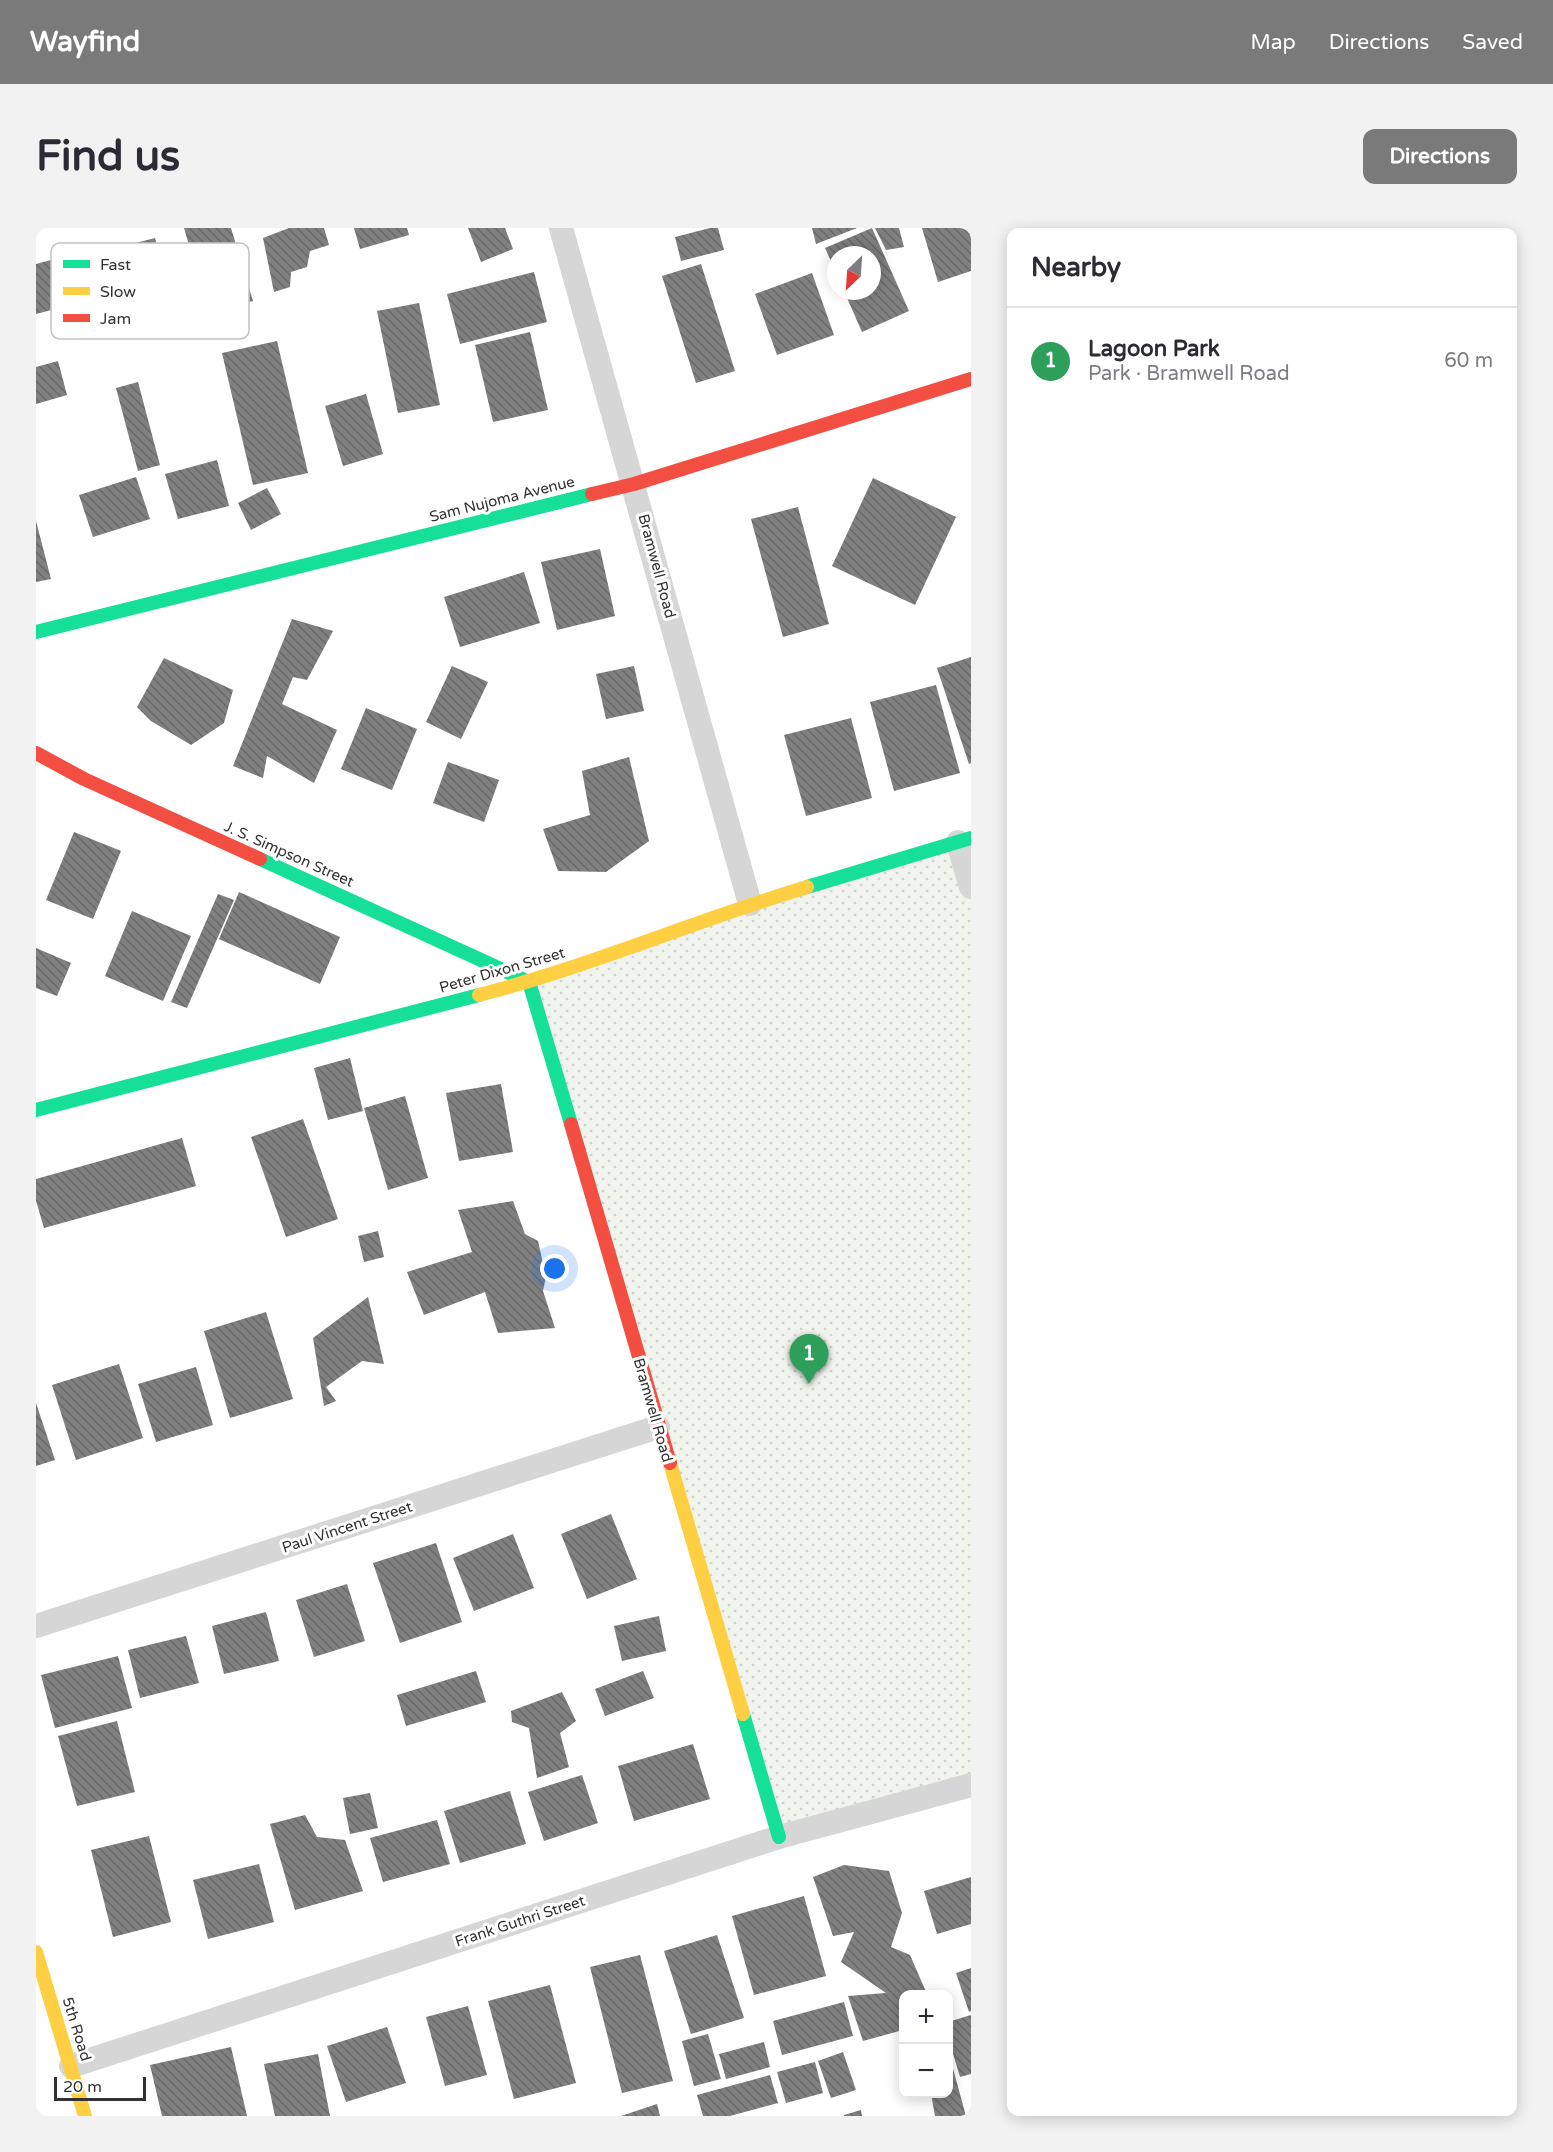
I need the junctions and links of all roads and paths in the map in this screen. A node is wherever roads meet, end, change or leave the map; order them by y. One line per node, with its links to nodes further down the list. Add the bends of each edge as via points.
1 (561, 228): 3 (street, Bramwell Road)
2 (971, 379): 3 (street, Sam Nujoma Avenue)
3 (634, 484): 4 (street, Sam Nujoma Avenue); 8 (street, Bramwell Road)
4 (36, 632)
5 (36, 753): 9 (street, J. S. Simpson Street, via 84,779)
6 (964, 840): 7 (street); 8 (street, Peter Dixon Street)
7 (971, 887)
8 (750, 904): 9 (street, Peter Dixon Street)
9 (529, 982): 10 (street, Peter Dixon Street); 11 (street, Bramwell Road)
10 (36, 1110)
11 (658, 1427): 12 (street, Paul Vincent Street); 14 (street, Bramwell Road)
12 (36, 1626)
13 (971, 1785): 14 (street, Frank Guthri Street)
14 (779, 1837): 16 (street, Frank Guthri Street)
15 (36, 1952): 16 (street, 5th Road)
16 (71, 2066): 17 (street, 5th Road)
17 (85, 2116)

